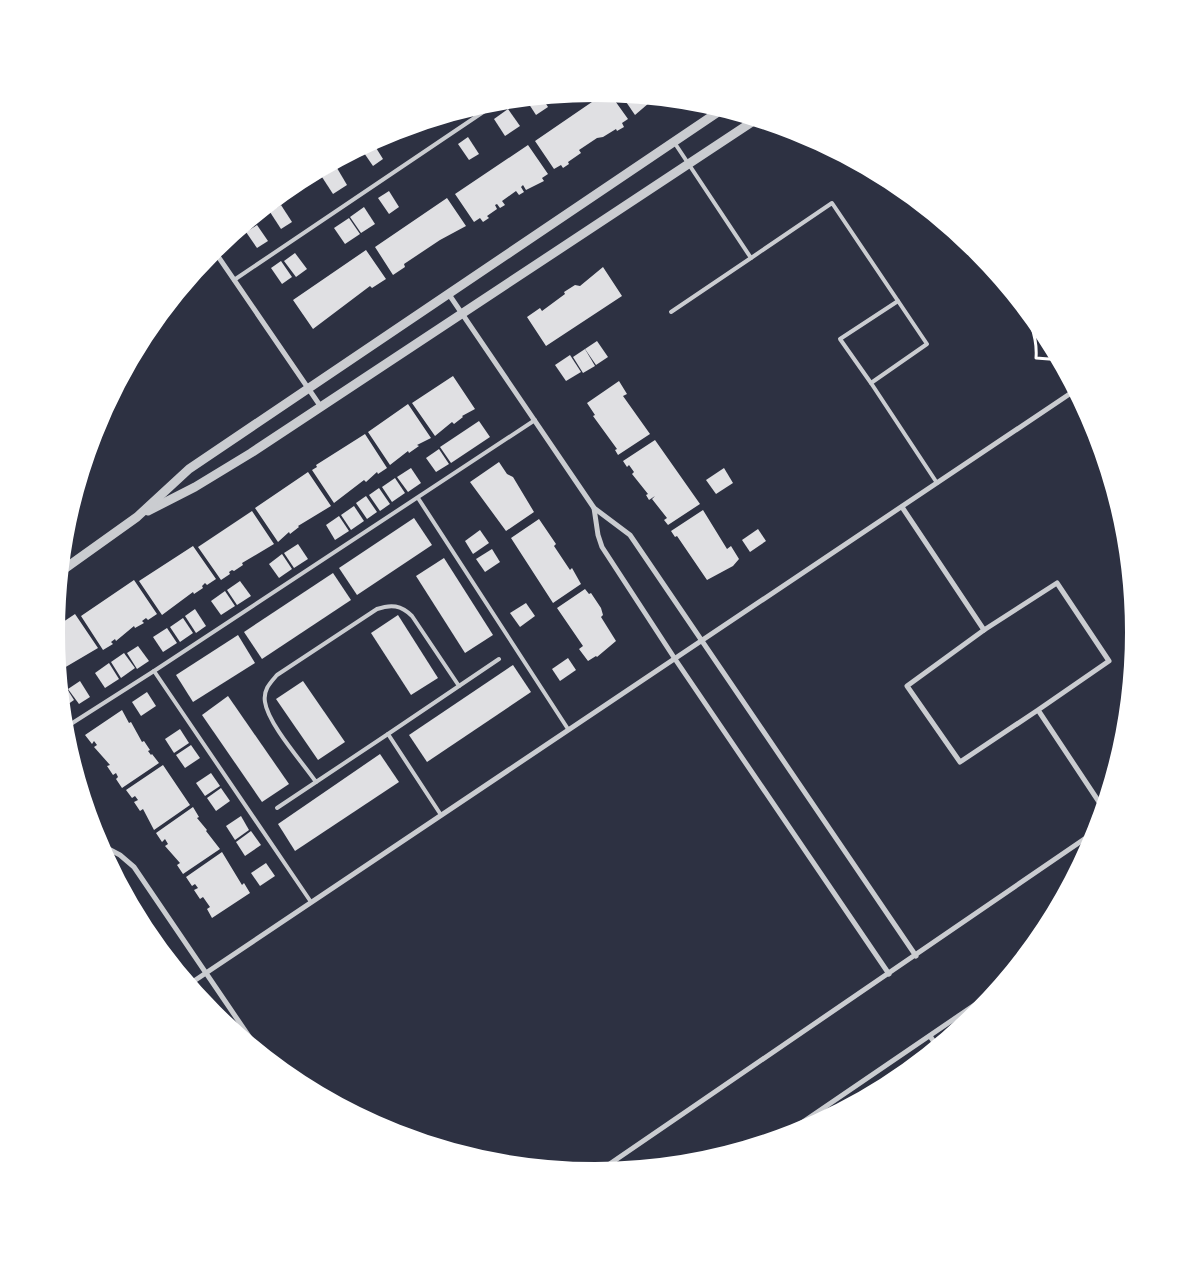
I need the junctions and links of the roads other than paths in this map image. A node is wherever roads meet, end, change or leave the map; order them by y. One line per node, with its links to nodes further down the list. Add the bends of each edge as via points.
1 (485, 111): 8 (lane)
2 (716, 113): 4 (street)
3 (751, 122): 5 (street)
4 (674, 141): 5 (lane); 9 (street)
5 (688, 164): 7 (lane); 12 (street)
6 (218, 256): 8 (street)
7 (751, 258): 10 (lane, via 832,203); 11 (lane)
8 (234, 280): 14 (street)
9 (447, 292): 12 (street); 14 (street)
10 (898, 301): 13 (lane, via 927,344); 13 (lane, via 840,339)
11 (671, 312)
12 (462, 314): 16 (street); 17 (street)
13 (871, 383): 18 (lane)
14 (307, 388): 16 (street); 22 (street, via 189,469)
15 (1072, 392): 18 (street)
16 (321, 407): 22 (street, via 195,487)
17 (535, 420): 19 (lane); 21 (street)
18 (937, 483): 20 (street)
19 (418, 498): 28 (lane); 32 (lane)
20 (902, 507): 24 (street); 25 (street)
21 (594, 508): 25 (street, via 630,535); 26 (street, via 602,547)
22 (137, 517): 23 (street)
23 (67, 567)
24 (984, 630): 30 (street, via 1058,584 1109,661); 30 (street, via 906,686 960,762)
25 (701, 641): 26 (street); 41 (street)
26 (675, 658): 32 (street); 43 (street)
27 (499, 659): 29 (lane)
28 (154, 671): 31 (lane); 40 (lane)
29 (458, 686): 33 (lane); 34 (lane, via 412,616 403,608 388,605 377,609 278,675 266,687 264,702 272,721)
30 (1038, 710): 35 (street)
31 (71, 724)
32 (568, 730): 37 (street)
33 (388, 734): 34 (lane); 37 (lane)
34 (316, 782): 36 (lane)
35 (1100, 803)
36 (277, 808)
37 (442, 815): 40 (street)
38 (1088, 837): 41 (street)
39 (109, 849): 42 (street, via 134,867)
40 (311, 902): 42 (street)
41 (916, 956): 43 (street)
42 (206, 973): 44 (street); 49 (street)
43 (889, 974): 52 (street)
44 (194, 982)
45 (977, 1004): 46 (street)
46 (959, 1016): 47 (street); 48 (street)
47 (961, 1019)
48 (930, 1036): 50 (street); 51 (street)
49 (250, 1038)
50 (935, 1043)
51 (802, 1123)
52 (609, 1165)

